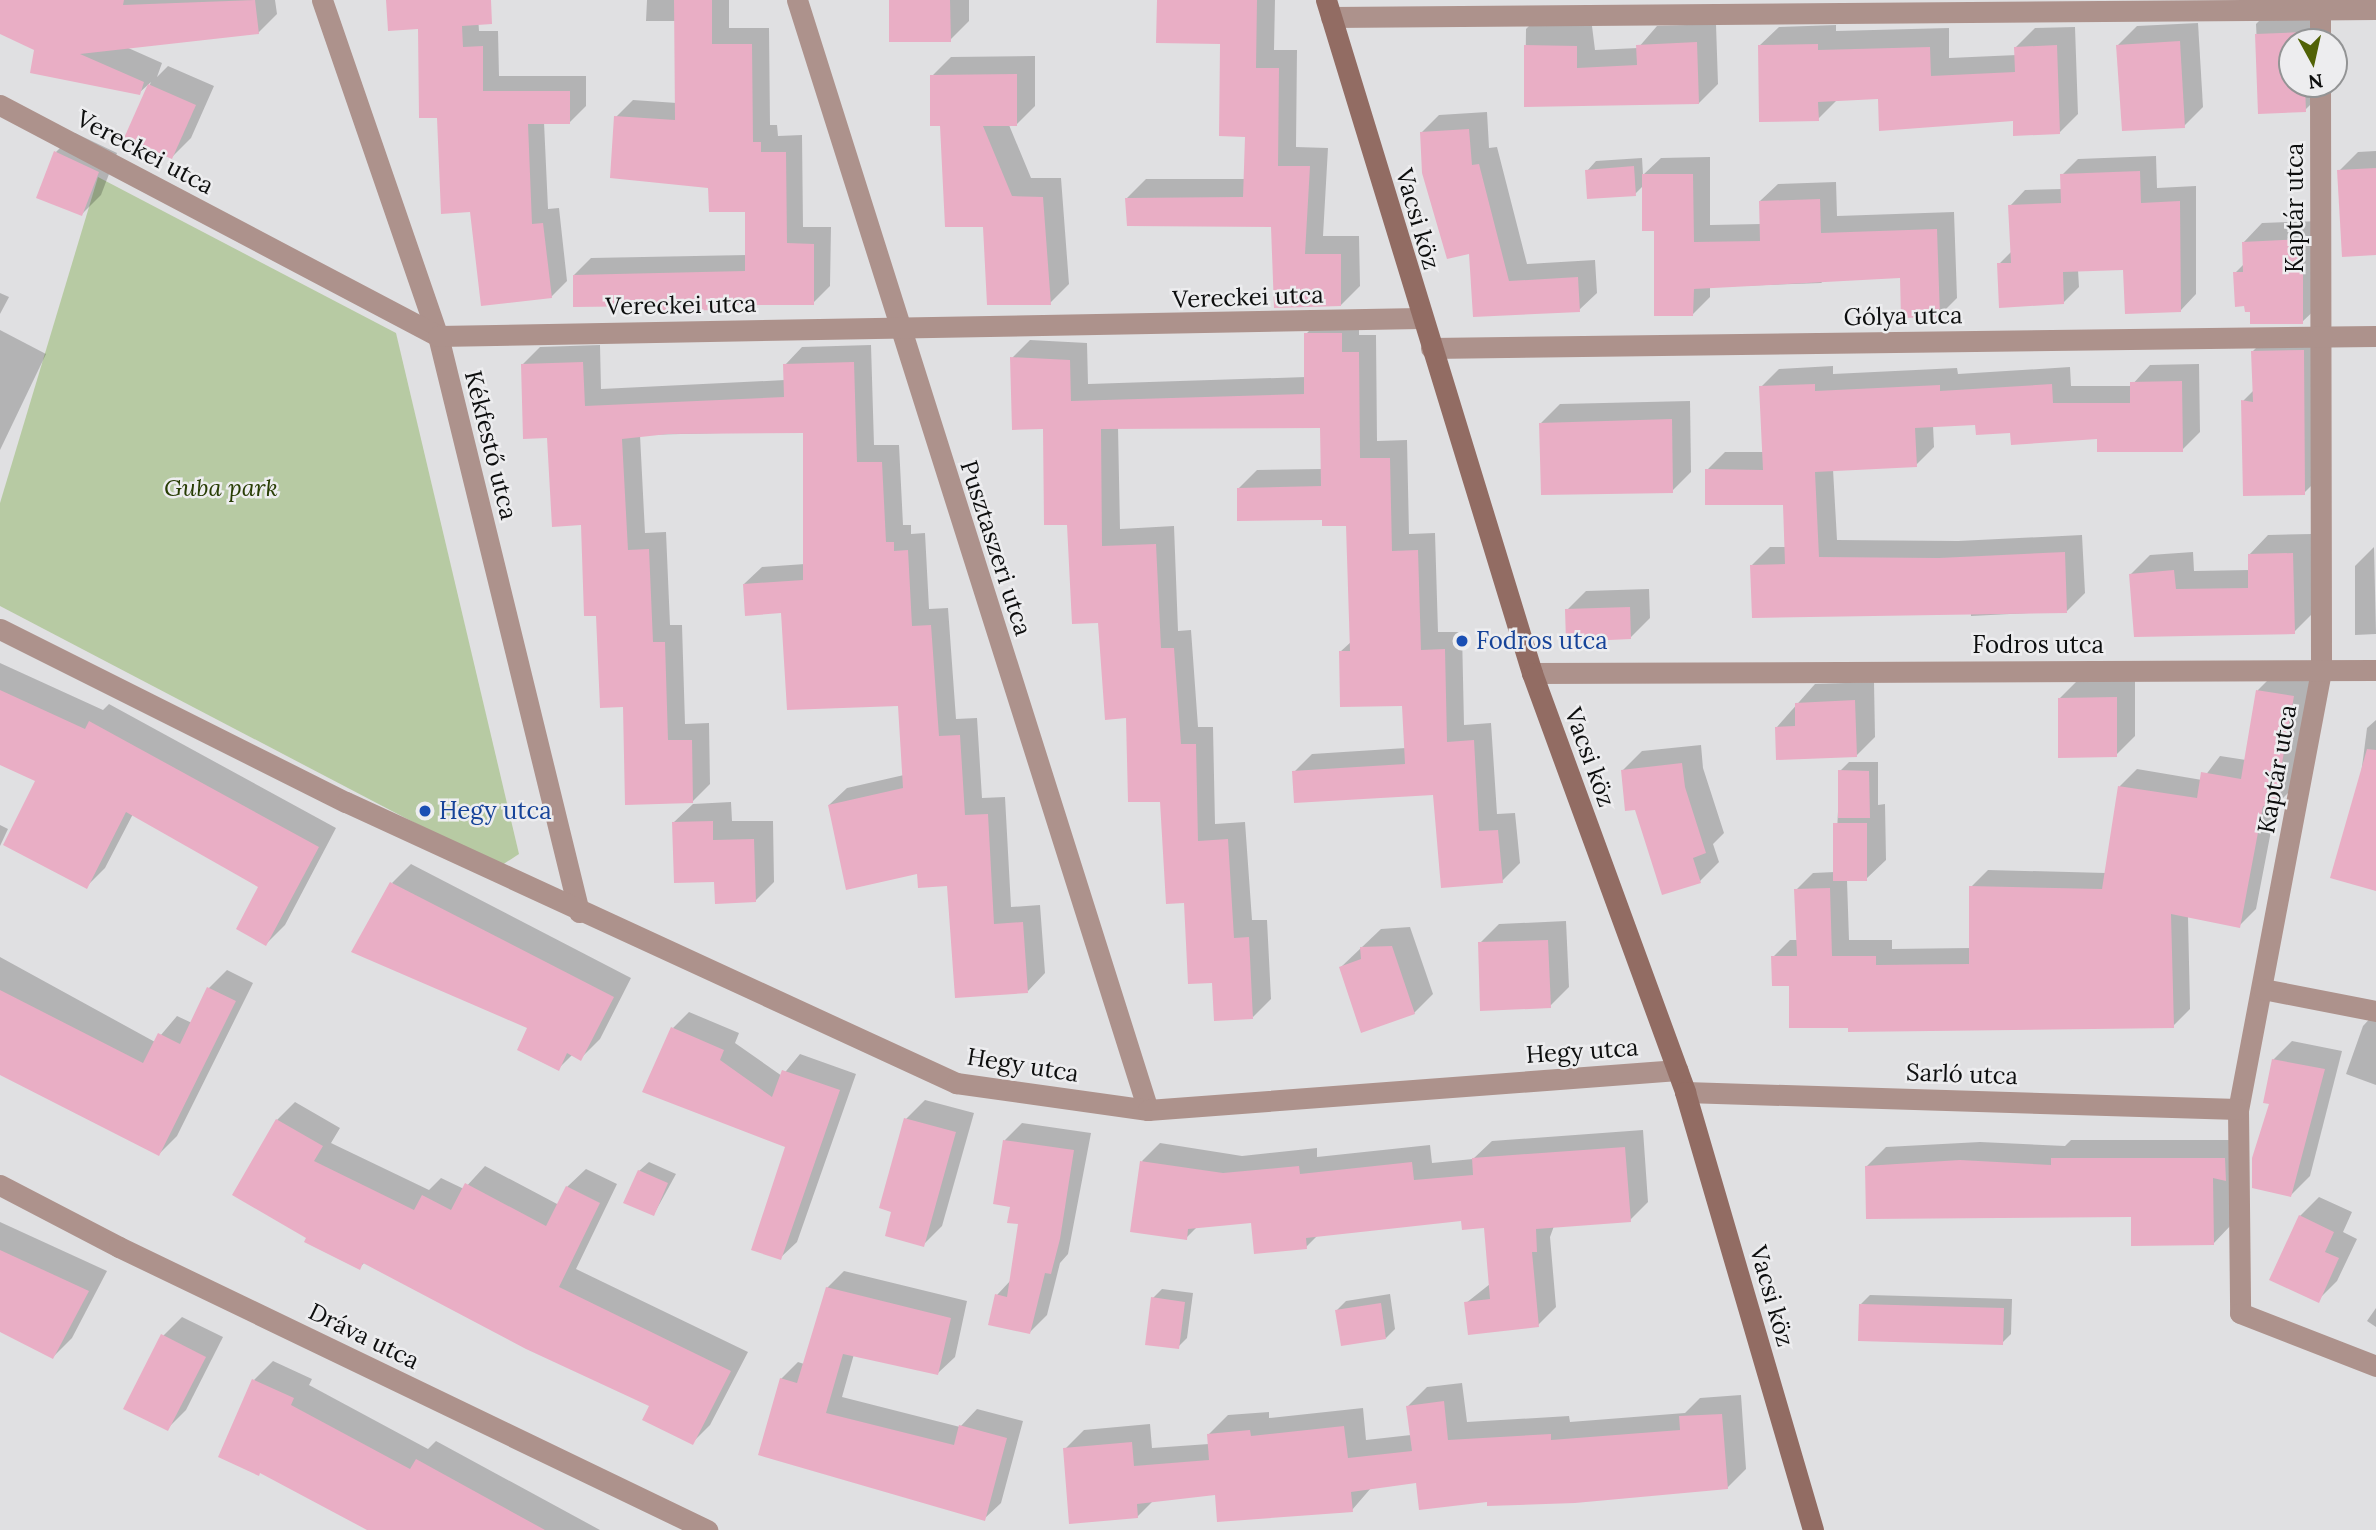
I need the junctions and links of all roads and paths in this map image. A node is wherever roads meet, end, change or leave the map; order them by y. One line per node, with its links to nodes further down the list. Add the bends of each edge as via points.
1 (322, 0): 11 (street, Kékfestő utca)
2 (797, 0): 10 (street, Pusztaszeri utca)
3 (1329, 9): 5 (street); 9 (street, Vacsi köz)
4 (2376, 9): 5 (street)
5 (2320, 10): 6 (street)
6 (2320, 28)
7 (2320, 98): 12 (street, Kaptár utca)
8 (0, 105): 11 (street, Vereckei utca)
9 (1420, 318): 10 (street, Vereckei utca, via 1161,326); 14 (street, Vacsi köz)
10 (898, 327): 11 (street, Vereckei utca); 25 (street, Pusztaszeri utca)
11 (438, 336): 19 (street, Kékfestő utca)
12 (2322, 336): 13 (street, Gólya utca); 14 (street, Gólya utca); 17 (street, Kaptár utca)
13 (2376, 336)
14 (1431, 348): 18 (street, Vacsi köz)
15 (0, 629): 19 (street, Hegy utca)
16 (2376, 670): 17 (street, Fodros utca)
17 (2321, 671): 18 (street, Fodros utca); 20 (street, Kaptár utca)
18 (1532, 673): 22 (street, Vacsi köz)
19 (579, 912): 25 (street, Hegy utca, via 956,1083)
20 (2263, 989): 21 (street); 24 (street, Kaptár utca)
21 (2376, 1011)
22 (1677, 1070): 23 (street, Vacsi köz); 25 (street, Hegy utca)
23 (1685, 1092): 24 (street, Sarló utca); 29 (street, Vacsi köz)
24 (2238, 1109): 27 (street, Kaptár utca, via 2241,1313)
25 (1148, 1110)
26 (0, 1185): 28 (street, Dráva utca, via 119,1247)
27 (2376, 1366)
28 (707, 1530)
29 (1813, 1530)

